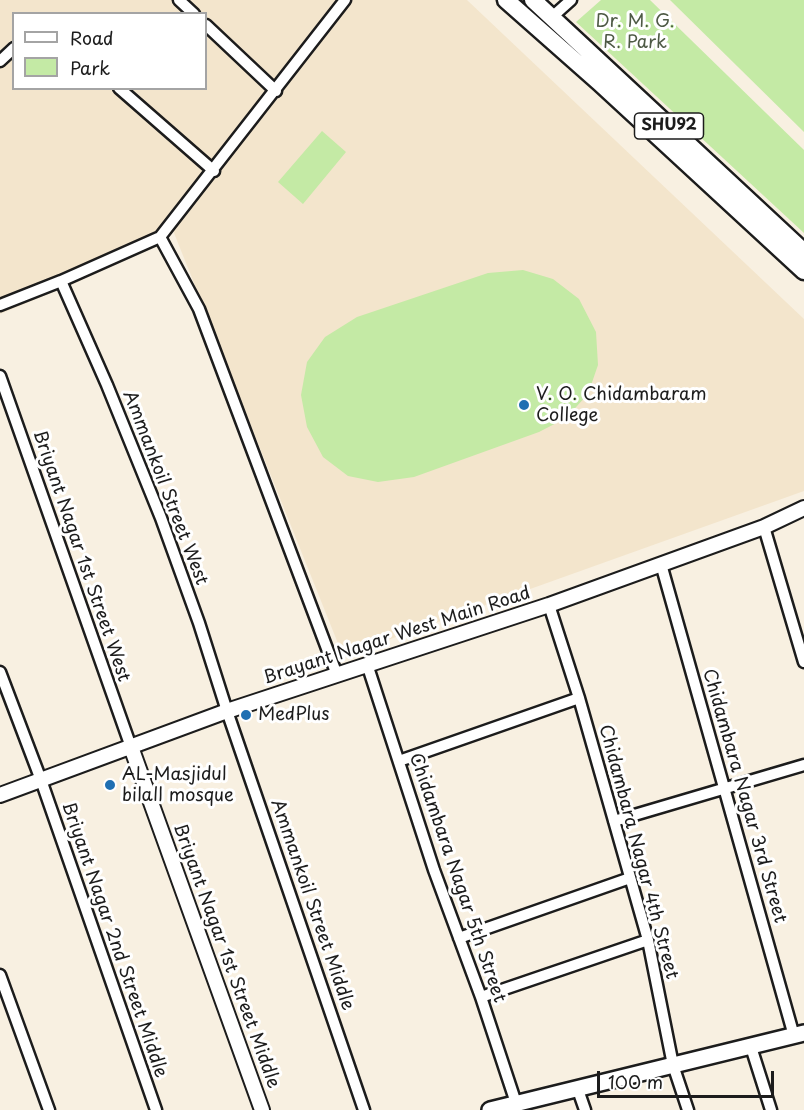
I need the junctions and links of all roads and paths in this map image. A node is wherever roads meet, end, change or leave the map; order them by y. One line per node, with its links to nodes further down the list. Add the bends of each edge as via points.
1 (179, 0): 6 (street)
2 (345, 0): 12 (street)
3 (506, 0): 16 (main road)
4 (533, 0): 7 (main road, SHU92)
5 (571, 0): 7 (street)
6 (192, 12)
7 (552, 17): 15 (main road, SHU92)
8 (207, 26): 12 (street)
9 (12, 50): 10 (street)
10 (0, 61)
11 (121, 90): 13 (street)
12 (276, 91): 13 (street)
13 (214, 171): 14 (street)
14 (160, 237): 17 (street); 27 (street, via 200,309)
15 (804, 252)
16 (804, 271)
17 (61, 281): 18 (street); 29 (street, Ammankoil Street West, via 161,518)
18 (0, 305)
19 (0, 376): 30 (street, Briyant Nagar 1st Street West)
20 (804, 508): 21 (street, Brayant Nagar West Main Road)
21 (764, 527): 22 (street, Brayant Nagar West Main Road); 24 (street)
22 (662, 564): 23 (street, Brayant Nagar West Main Road); 34 (street, Chidambara Nagar 3rd Street)
23 (549, 605): 25 (street, Brayant Nagar West Main Road); 28 (street, Chidambara Nagar 4th Street)
24 (804, 662)
25 (367, 664): 27 (street, Brayant Nagar West Main Road); 31 (street, Chidambara Nagar 5th Street)
26 (0, 672): 33 (street, Briyant Nagar 2nd Street Middle)
27 (337, 675): 29 (street, Brayant Nagar West Main Road)
28 (579, 698): 31 (street); 36 (street, Chidambara Nagar 4th Street)
29 (228, 711): 30 (street, Brayant Nagar West Main Road); 50 (street, Ammankoil Street Middle)
30 (131, 747): 33 (street, Brayant Nagar West Main Road); 49 (street, Briyant Nagar 1st Street Middle)
31 (399, 761): 38 (street, Chidambara Nagar 5th Street)
32 (804, 765): 34 (street)
33 (41, 780): 35 (street, Brayant Nagar West Main Road); 48 (street, Briyant Nagar 2nd Street Middle)
34 (726, 789): 36 (street); 42 (street, Chidambara Nagar 3rd Street)
35 (0, 795)
36 (614, 821): 37 (street, Chidambara Nagar 4th Street)
37 (630, 878): 38 (street); 39 (street, Chidambara Nagar 4th Street)
38 (459, 938): 41 (street, Chidambara Nagar 5th Street)
39 (648, 940): 41 (street); 44 (street, Chidambara Nagar 4th Street)
40 (0, 975): 47 (street)
41 (481, 997): 46 (street, Chidambara Nagar 5th Street)
42 (799, 1035): 43 (main road)
43 (751, 1047): 44 (main road); 54 (street)
44 (673, 1065): 45 (main road); 53 (street, Chidambara Nagar 4th Street)
45 (577, 1087): 46 (main road); 52 (street)
46 (516, 1103): 51 (main road)
47 (49, 1110)
48 (156, 1110)
49 (262, 1110)
50 (364, 1110)
51 (490, 1110)
52 (585, 1110)
53 (688, 1110)
54 (771, 1110)

